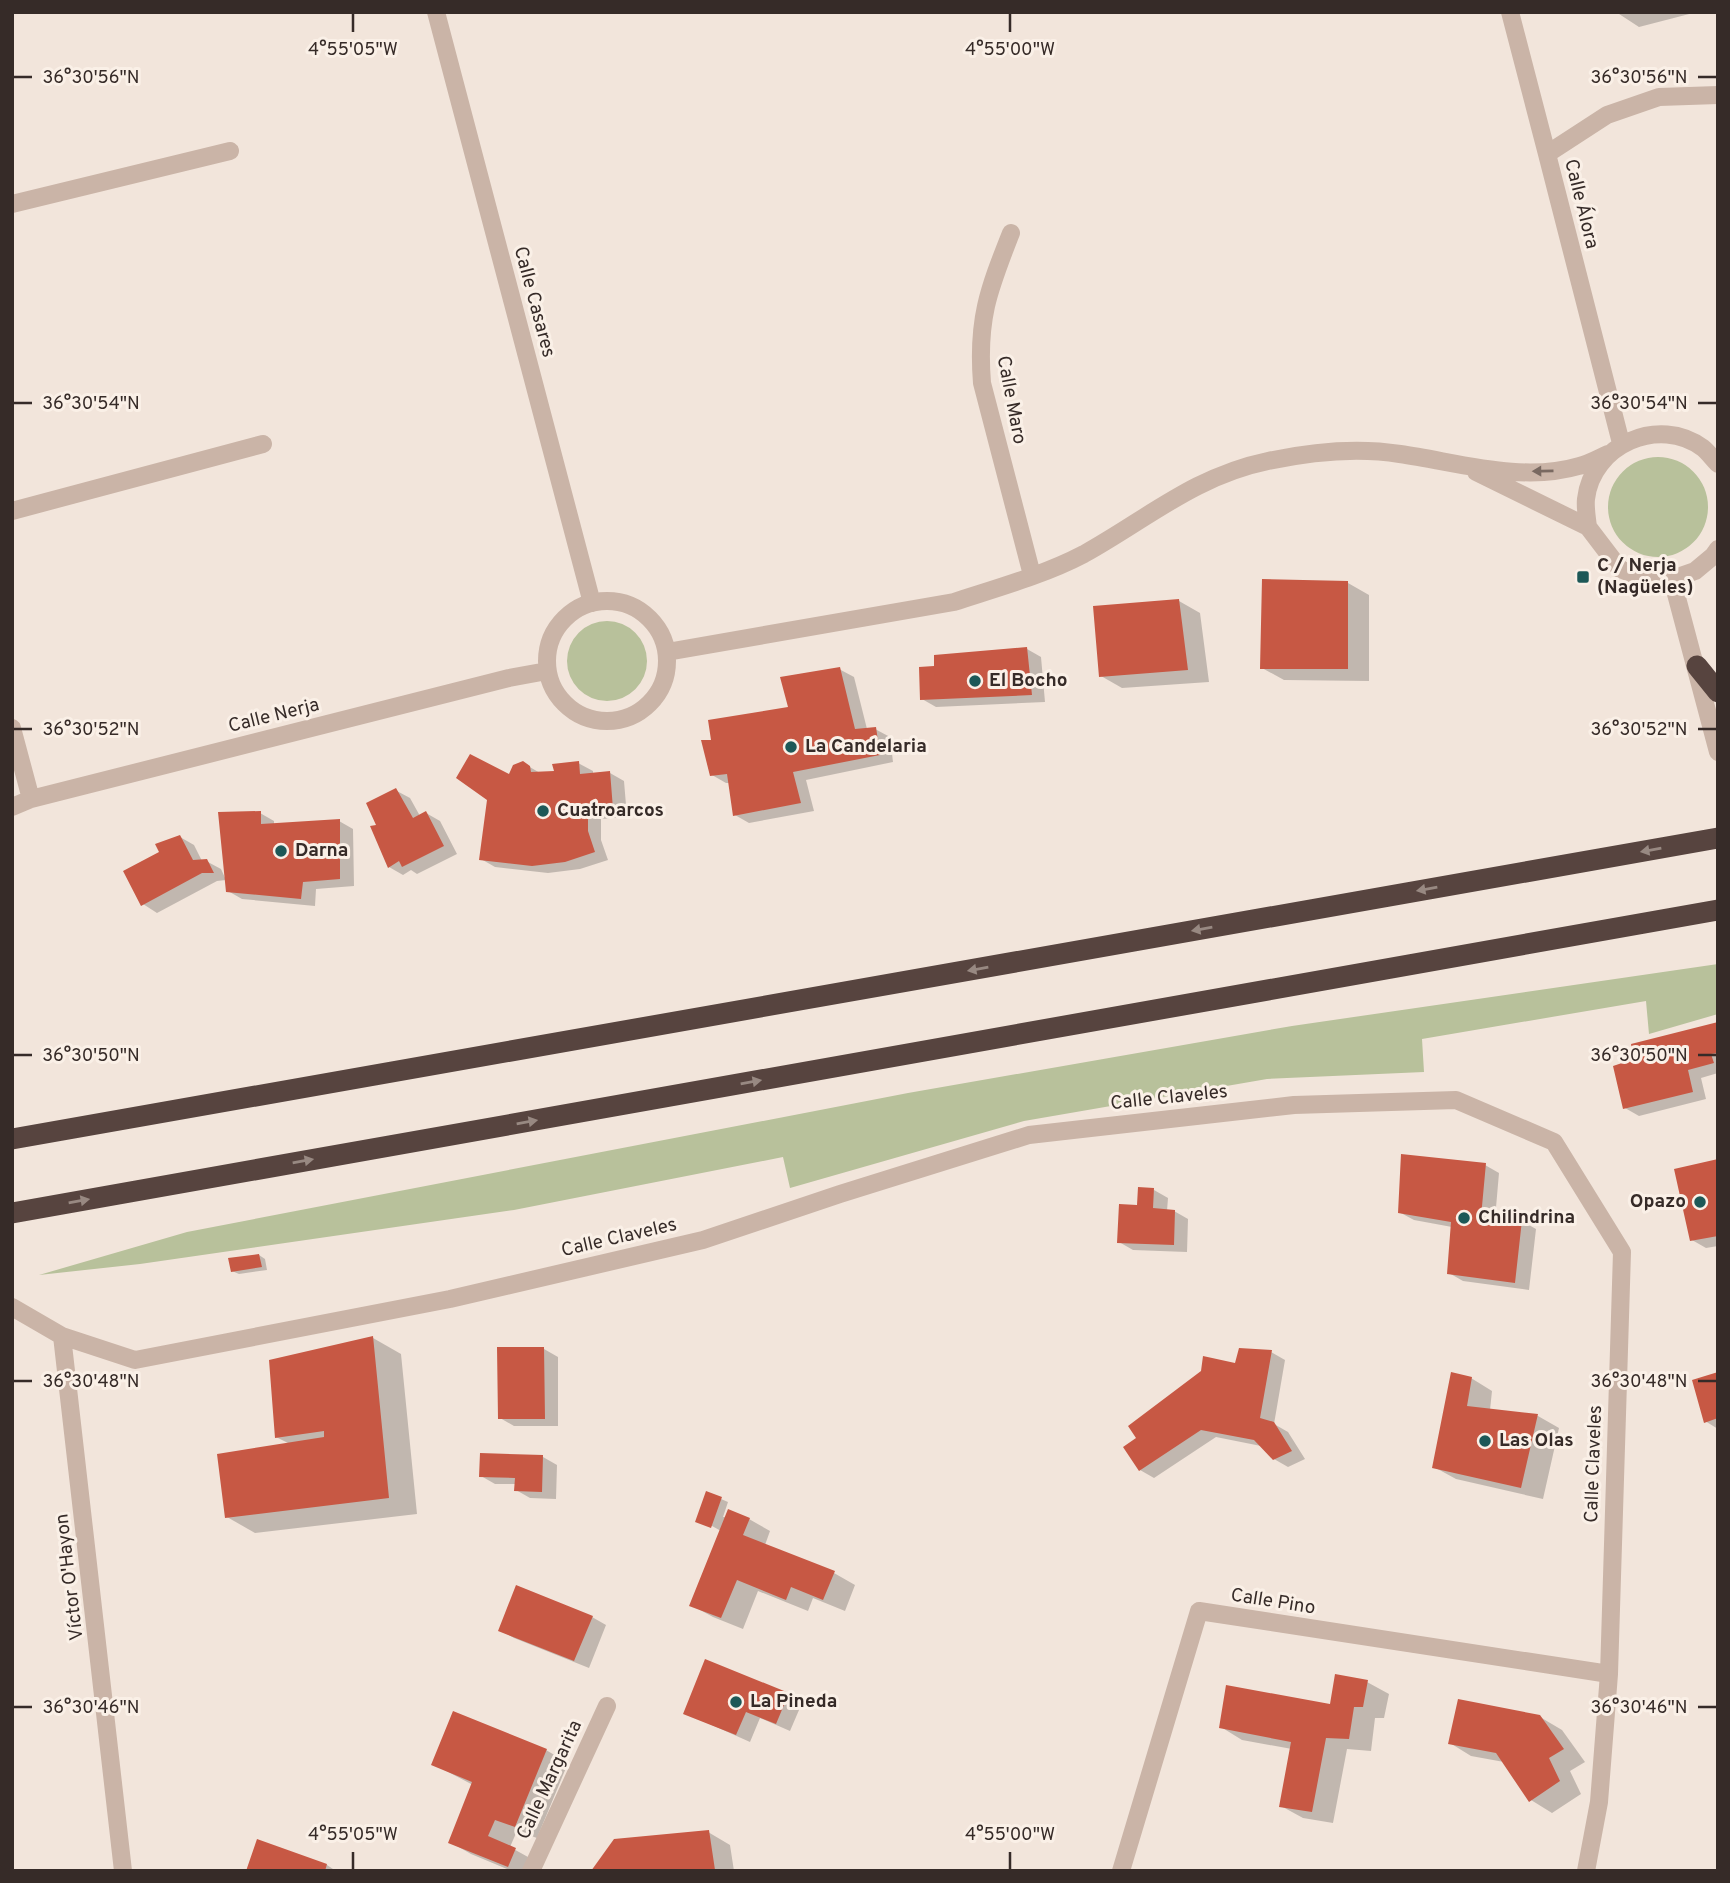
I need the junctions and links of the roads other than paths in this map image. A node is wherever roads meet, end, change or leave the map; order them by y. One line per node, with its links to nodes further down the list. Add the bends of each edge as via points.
1 (436, 12): 17 (street, Calle Casares)
2 (1510, 12): 5 (street)
3 (1718, 95): 5 (street, Calle Álora, via 1659,97 1608,115)
4 (230, 151): 6 (street)
5 (1547, 154): 9 (street, Calle Álora)
6 (12, 204)
7 (1011, 233): 15 (street, Calle Maro, via 990,285 979,354 985,396)
8 (263, 444): 12 (street)
9 (1615, 449): 10 (street, via 1655,434 1680,437 1703,448); 11 (street, one-way to 11, via 1580,466 1555,471); 13 (street, via 1593,474 1586,500)
10 (1718, 464)
11 (1466, 467): 13 (street); 15 (street, via 1398,453 1307,453 1265,461 1202,482 1082,555)
12 (12, 512)
13 (1588, 527): 16 (street, via 1620,569 1645,579)
14 (1718, 549): 16 (street, via 1695,571)
15 (1032, 575): 18 (street, via 954,602)
16 (1672, 579): 19 (street)
17 (592, 603): 18 (street, via 611,601 647,616 660,632); 20 (street, via 561,621 551,636)
18 (667, 652): 20 (street, via 661,688 635,715 617,721 580,716 558,697)
19 (1696, 666): 21 (highway); 23 (street)
20 (547, 671): 24 (street, Calle Nerja)
21 (1718, 692)
22 (12, 728): 24 (street)
23 (1718, 752)
24 (31, 799): 25 (street, Calle Nerja)
25 (12, 807)
26 (1718, 838): 28 (highway, one-way to 28)
27 (1718, 910): 29 (highway, one-way to 27)
28 (12, 1139)
29 (12, 1213)
30 (12, 1307): 31 (street)
31 (62, 1336): 32 (street, Calle Claveles, via 135,1360 450,1299 703,1240 1029,1135 1294,1105 1456,1100 1555,1142 1622,1252); 34 (street, Víctor O'Hayon)
32 (1609, 1674): 36 (street, Calle Pino, via 1199,1611); 37 (street, Calle Claveles, via 1600,1802)
33 (607, 1706): 35 (street, Calle Margarita)
34 (123, 1871)
35 (531, 1871)
36 (1121, 1871)
37 (1586, 1871)

